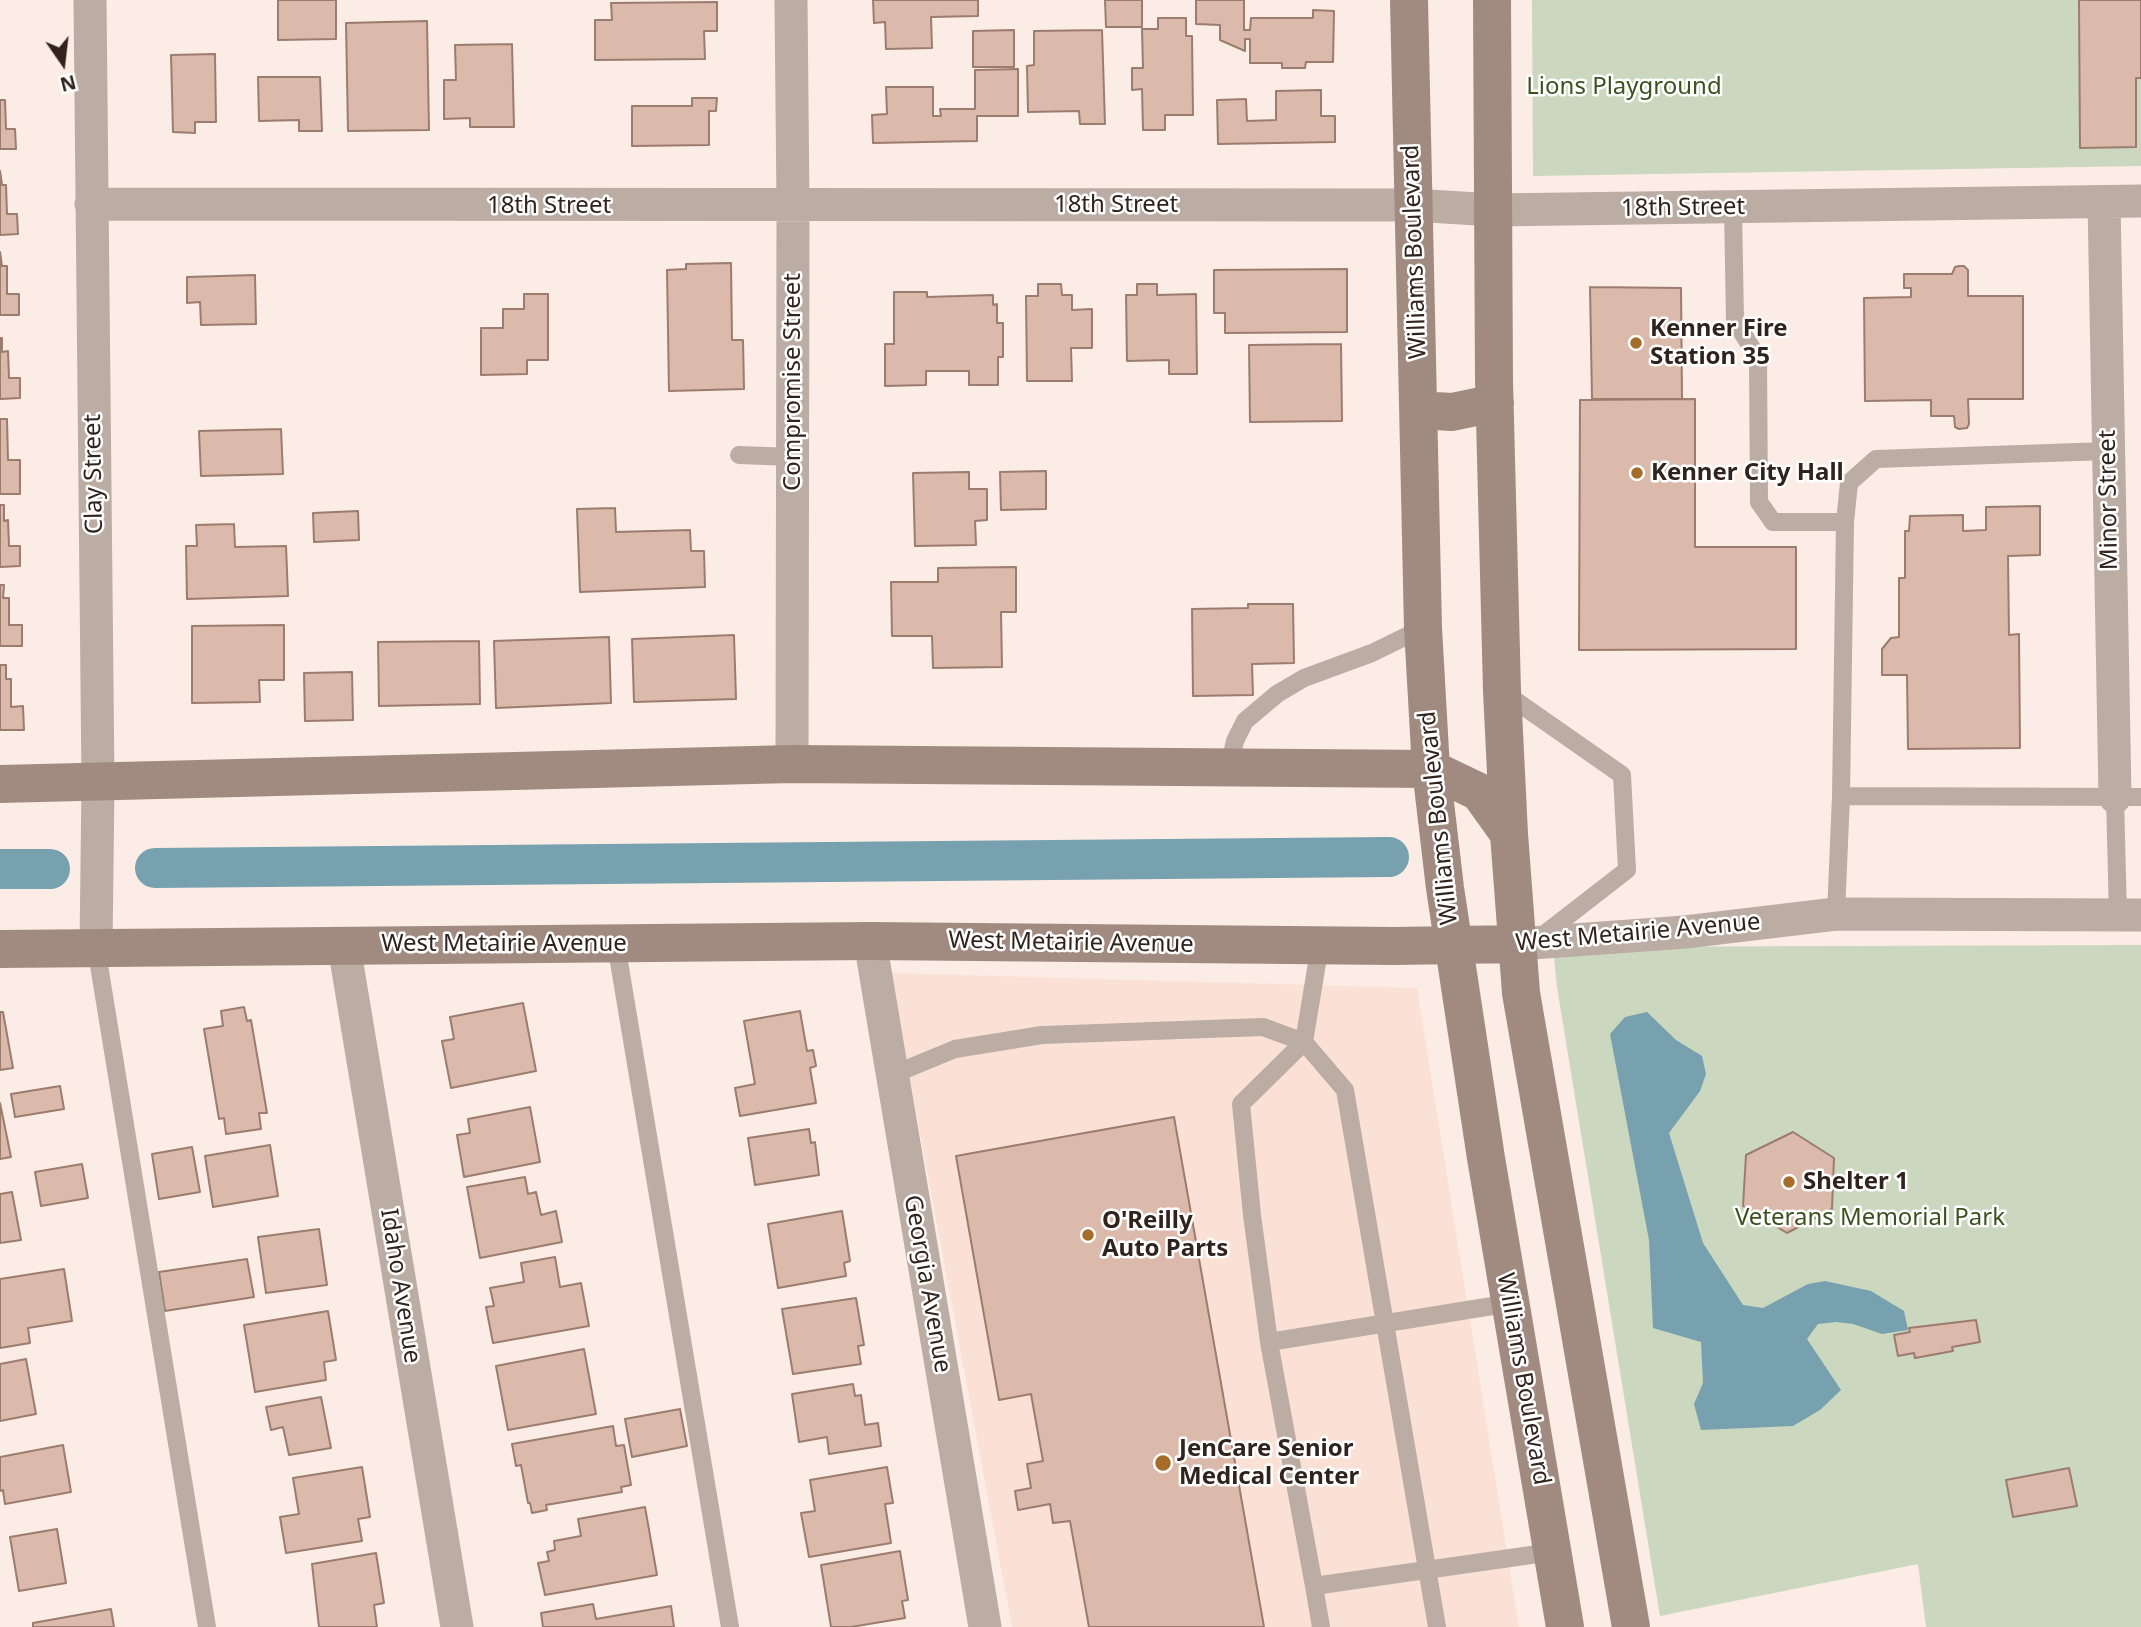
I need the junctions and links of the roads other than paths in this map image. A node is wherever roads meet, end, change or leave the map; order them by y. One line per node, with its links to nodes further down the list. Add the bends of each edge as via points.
1 (90, 0): 7 (street, Clay Street)
2 (791, 0): 9 (street, Compromise Street)
3 (1409, 0): 8 (main road, Williams Boulevard)
4 (1492, 0): 11 (main road)
5 (2141, 201): 6 (street, 18th Street)
6 (2104, 202): 10 (street, 18th Street); 14 (street, Minor Street)
7 (91, 204): 9 (street, 18th Street); 23 (street, Clay Street)
8 (1413, 205): 9 (street, 18th Street); 11 (street, 18th Street); 13 (main road, Williams Boulevard)
9 (793, 206): 16 (street, Compromise Street)
10 (1733, 207): 11 (street, 18th Street); 17 (lane, via 1735,321 1758,358 1759,502 1773,522)
11 (1493, 210): 12 (main road)
12 (1494, 403): 13 (main road, via 1452,412); 19 (main road)
13 (1419, 410): 18 (main road, Williams Boulevard)
14 (2107, 451): 17 (lane, via 1876,459 1849,483); 26 (street, Minor Street)
15 (739, 456): 16 (lane)
16 (793, 457): 20 (street, Compromise Street)
17 (1845, 522): 25 (lane)
18 (1423, 628): 21 (lane, via 1277,694 1245,721); 22 (main road, Williams Boulevard)
19 (1502, 691): 27 (main road); 32 (lane, via 1622,775 1627,870)
20 (792, 764): 21 (main road); 23 (main road)
21 (1229, 767): 22 (main road)
22 (1431, 769): 27 (main road, via 1479,792); 35 (main road, Williams Boulevard)
23 (98, 782): 24 (main road); 36 (street, Clay Street)
24 (0, 784)
25 (1841, 796): 26 (lane); 28 (lane)
26 (2128, 797): 29 (lane)
27 (1509, 834): 32 (main road)
28 (1836, 914): 29 (street, West Metairie Avenue); 32 (street, West Metairie Avenue, via 1685,933)
29 (2129, 916)
30 (870, 942): 31 (main road, West Metairie Avenue); 34 (main road, West Metairie Avenue); 39 (street, Georgia Avenue)
31 (616, 944): 33 (main road, West Metairie Avenue); 48 (lane)
32 (1525, 944): 35 (main road, West Metairie Avenue); 53 (main road, via 1521,993)
33 (344, 946): 36 (main road, West Metairie Avenue); 47 (street, Idaho Avenue)
34 (1320, 946): 35 (main road, West Metairie Avenue); 38 (lane)
35 (1454, 946): 40 (main road, Williams Boulevard)
36 (96, 947): 37 (main road, West Metairie Avenue); 46 (lane)
37 (0, 949)
38 (1304, 1042): 39 (lane, via 1263,1027 1042,1035 955,1049); 41 (lane, via 1345,1090); 42 (lane, via 1241,1104)
39 (892, 1075): 49 (street, Georgia Avenue)
40 (1511, 1303): 41 (lane); 43 (main road, Williams Boulevard)
41 (1384, 1324): 42 (lane); 44 (lane)
42 (1269, 1342): 45 (lane)
43 (1552, 1552): 44 (lane); 52 (main road, Williams Boulevard)
44 (1427, 1571): 45 (lane); 51 (lane)
45 (1314, 1586): 50 (lane)
46 (207, 1627)
47 (457, 1627)
48 (730, 1627)
49 (985, 1627)
50 (1321, 1627)
51 (1437, 1627)
52 (1565, 1627)
53 (1631, 1627)

